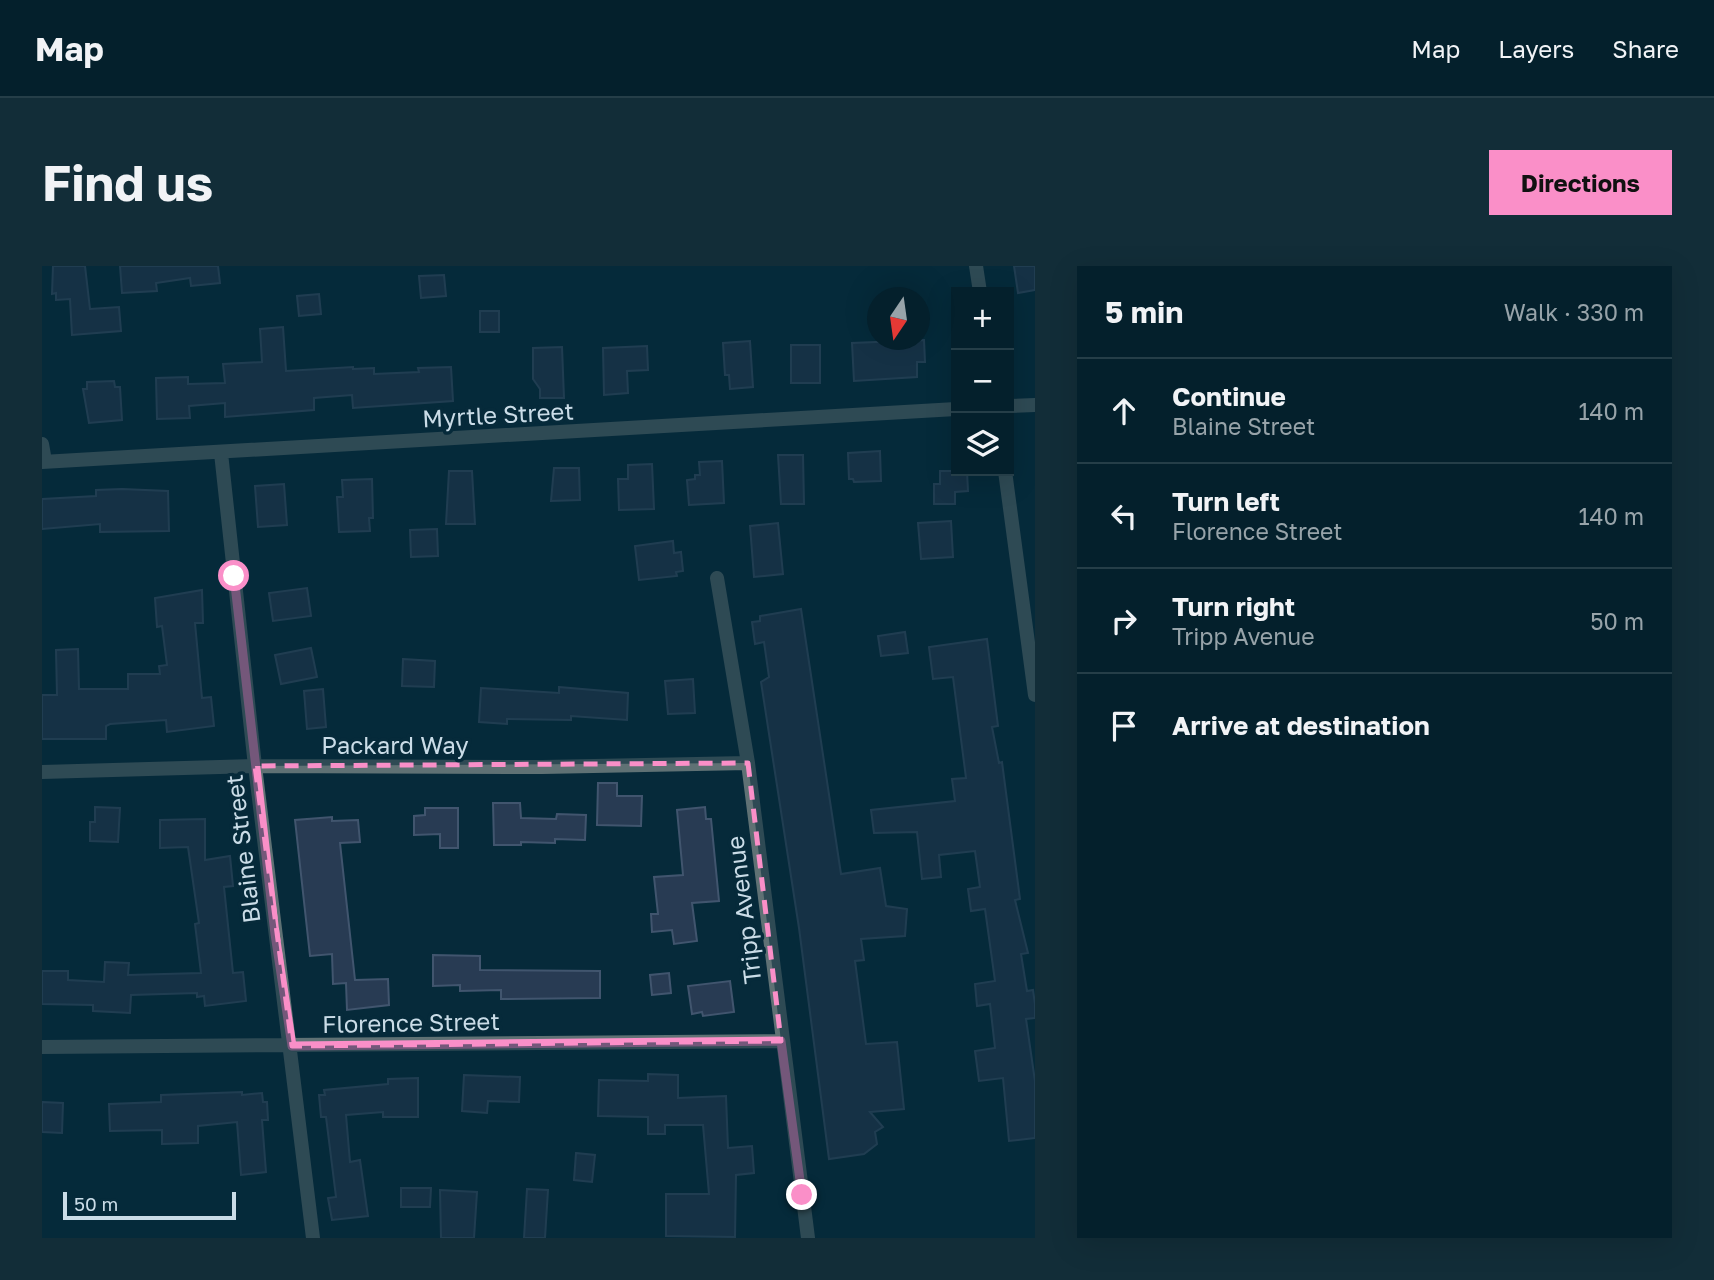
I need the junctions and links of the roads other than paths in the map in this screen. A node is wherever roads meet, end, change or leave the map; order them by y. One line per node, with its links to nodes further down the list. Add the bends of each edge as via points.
1 (976, 266): 2 (street)
2 (979, 287)
3 (1035, 405): 4 (street)
4 (1014, 406)
5 (951, 409): 7 (street, Myrtle Street)
6 (42, 444): 8 (street)
7 (221, 453): 8 (street, Myrtle Street); 13 (street, Blaine Street)
8 (44, 461)
9 (1006, 476): 11 (street)
10 (717, 578): 12 (street, Tripp Avenue)
11 (1035, 695)
12 (748, 763): 13 (street, Packard Way); 15 (street, Tripp Avenue)
13 (255, 766): 14 (street, Packard Way); 16 (street, Blaine Street)
14 (42, 772)
15 (781, 1041): 16 (street, Florence Street); 19 (street, Tripp Avenue)
16 (292, 1046): 17 (street, Florence Street); 18 (street, Blaine Street)
17 (42, 1047)
18 (313, 1238)
19 (808, 1238)

